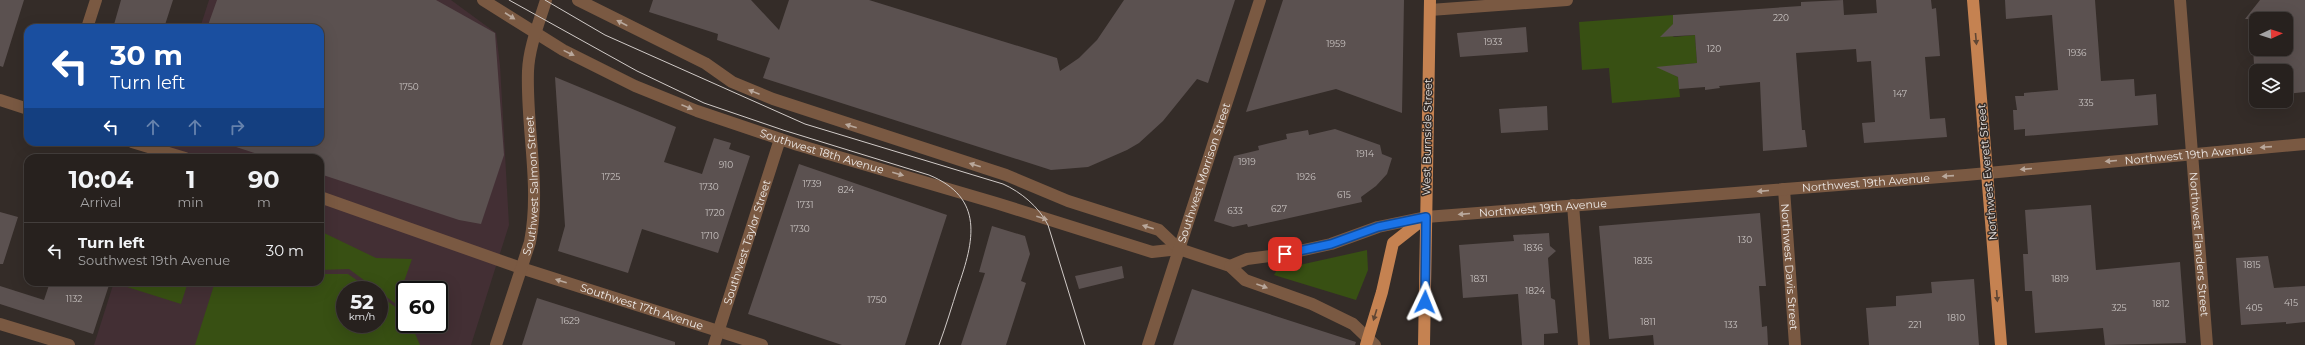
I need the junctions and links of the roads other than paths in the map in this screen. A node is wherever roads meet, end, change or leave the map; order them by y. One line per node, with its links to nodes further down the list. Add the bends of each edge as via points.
1 (96, 0): 10 (street)
2 (483, 0): 11 (street, Southwest 18th Avenue, one-way to 11)
3 (546, 0): 11 (street, Southwest Salmon Street)
4 (578, 0): 24 (street, Southwest 18th Avenue, one-way to 4, via 1159,230 1068,201 1012,177 791,106 751,90 719,75 705,63)
5 (1260, 0): 24 (street, Southwest Morrison Street)
6 (1567, 0): 9 (street)
7 (1973, 0): 19 (main road, Northwest Everett Street, one-way to 19)
8 (2180, 0): 17 (street, Northwest Flanders Street)
9 (1430, 5): 23 (main road, West Burnside Street)
10 (88, 24)
11 (536, 33): 14 (street, Southwest 18th Avenue, one-way to 14, via 563,50 635,86 697,111); 26 (street, Southwest Salmon Street, via 530,51 528,86 535,203 530,242)
12 (0, 100): 13 (street)
13 (24, 108)
14 (780, 139): 24 (street, Southwest 18th Avenue, one-way to 24, via 1152,252); 28 (street, Southwest Taylor Street)
15 (2305, 144): 17 (street, Northwest 19th Avenue, one-way to 17)
16 (146, 146): 18 (street)
17 (2192, 153): 19 (street, Northwest 19th Avenue, one-way to 19); 39 (street, Northwest Flanders Street)
18 (172, 154)
19 (1987, 172): 20 (street, Northwest 19th Avenue, one-way to 20); 38 (main road, Northwest Everett Street, one-way to 38)
20 (1784, 189): 22 (street, Northwest 19th Avenue, one-way to 22); 37 (street, Northwest Davis Street)
21 (324, 198): 26 (street, Southwest 17th Avenue)
22 (1572, 206): 23 (street, Northwest 19th Avenue, one-way to 23); 36 (street)
23 (1426, 217): 25 (street, Northwest 19th Avenue, via 1378,227 1331,244 1247,259); 29 (main road, one-way to 29, via 1394,243); 35 (main road, West Burnside Street)
24 (1179, 249): 25 (street, Southwest 18th Avenue); 34 (street, Southwest Morrison Street)
25 (1230, 266): 29 (street, Southwest 18th Avenue, one-way to 29, via 1245,280 1312,304 1353,324)
26 (521, 268): 28 (street, Southwest 17th Avenue, one-way to 26); 31 (street, Southwest Salmon Street)
27 (0, 324): 30 (street)
28 (718, 331): 32 (street, Southwest Taylor Street); 33 (street, Southwest 17th Avenue)
29 (1369, 343)
30 (69, 345)
31 (496, 345)
32 (714, 345)
33 (762, 345)
34 (1148, 345)
35 (1424, 345)
36 (1584, 345)
37 (1795, 345)
38 (2001, 345)
39 (2207, 345)

